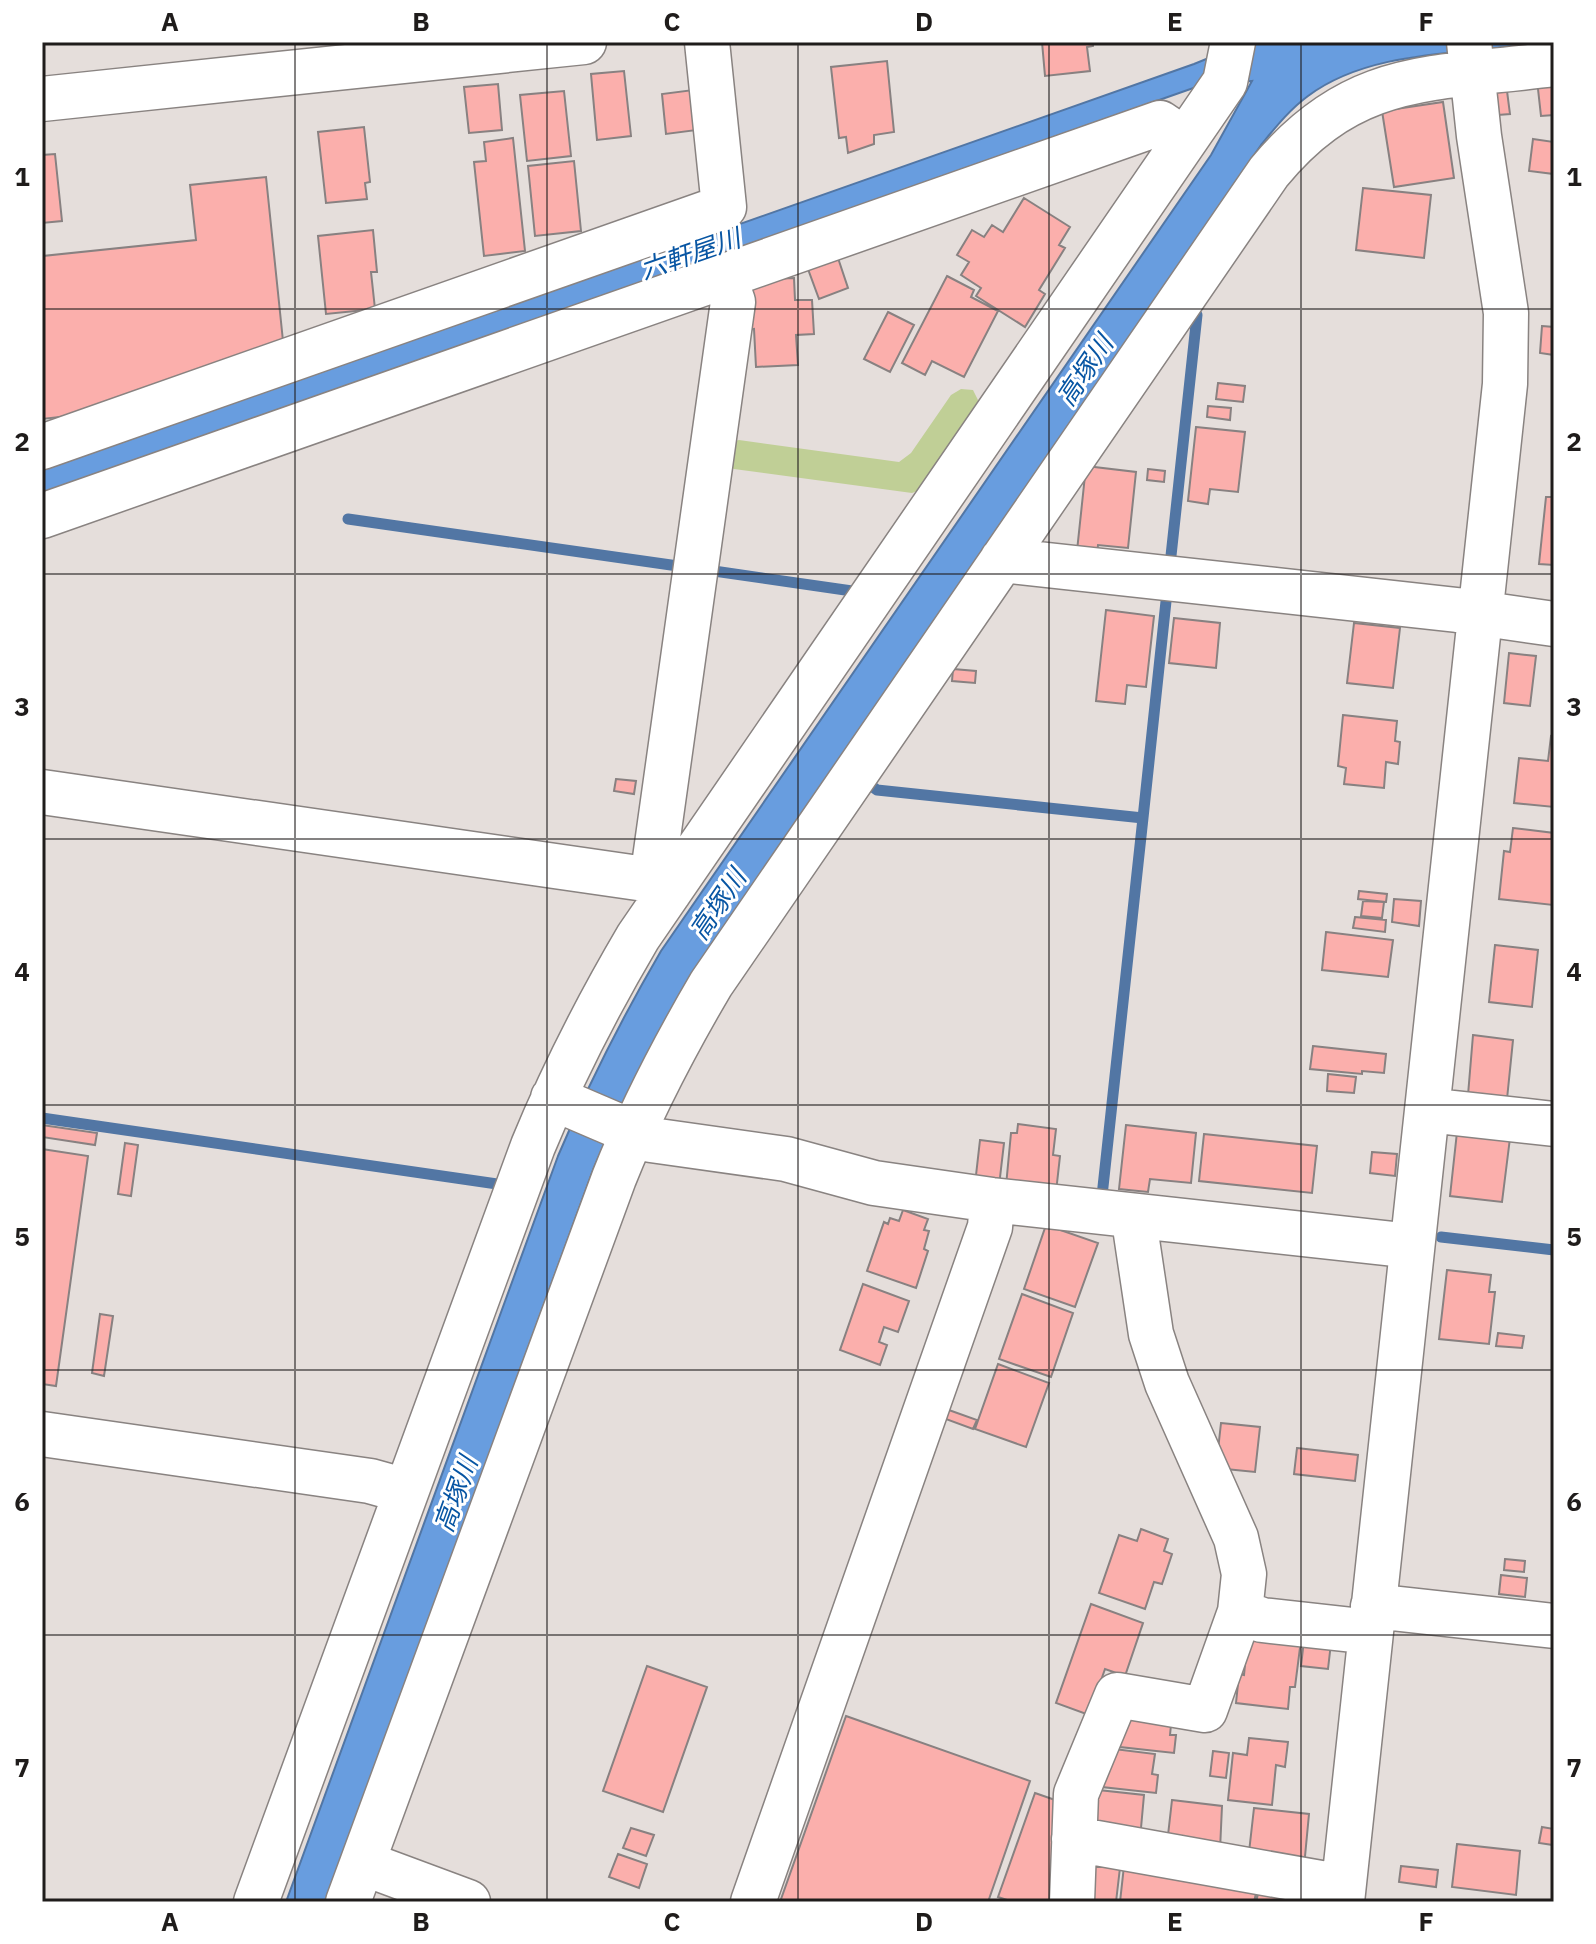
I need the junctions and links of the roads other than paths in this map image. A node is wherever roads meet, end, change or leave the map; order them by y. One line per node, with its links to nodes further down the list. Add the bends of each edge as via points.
1 (584, 42): 4 (street)
2 (707, 42): 11 (street, via 724,207)
3 (1233, 42): 9 (street, via 1225,82)
4 (494, 47): 5 (street)
5 (298, 57): 8 (street)
6 (1471, 61): 7 (street); 13 (street, via 1369,93 1313,125 1290,147); 14 (street, via 1507,348)
7 (1554, 64)
8 (42, 99)
9 (1185, 140): 10 (street, via 1160,123); 17 (street)
10 (724, 276): 12 (street); 17 (street, via 733,302)
11 (42, 447)
12 (42, 516)
13 (1002, 560): 14 (street); 21 (street, via 711,984)
14 (1480, 615): 15 (street); 19 (street)
15 (1554, 624)
16 (42, 792): 17 (street)
17 (660, 886): 18 (street, via 638,937 598,1004)
18 (560, 1102): 21 (street); 26 (street)
19 (1427, 1110): 20 (street); 24 (street)
20 (1554, 1124)
21 (627, 1130): 22 (street, via 651,1140 786,1159 874,1183); 31 (street)
22 (992, 1200): 23 (street); 35 (street, via 990,1227)
23 (1136, 1216): 24 (street); 27 (street, via 1151,1334 1242,1555)
24 (1412, 1246): 28 (street)
25 (42, 1434): 26 (street, via 370,1481)
26 (406, 1491): 33 (street)
27 (1240, 1612): 28 (street, via 1262,1620); 30 (street, via 1205,1710 1117,1695 1076,1794)
28 (1372, 1619): 29 (street); 32 (street)
29 (1554, 1626)
30 (1074, 1839): 32 (street); 36 (street)
31 (356, 1883): 34 (street)
32 (1342, 1894)
33 (256, 1902)
34 (468, 1902)
35 (753, 1902)
36 (1072, 1902)

